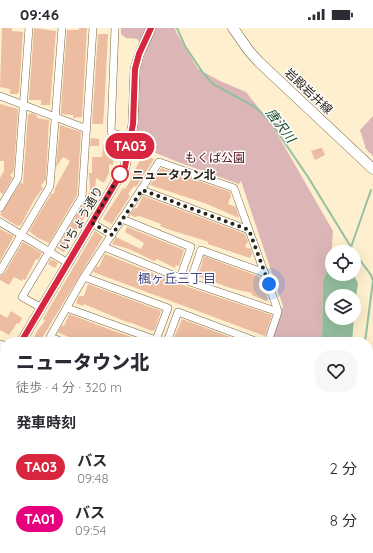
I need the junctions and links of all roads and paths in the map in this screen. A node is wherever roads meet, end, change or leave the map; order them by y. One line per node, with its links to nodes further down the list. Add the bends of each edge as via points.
1 (29, 28): 8 (street)
2 (62, 28): 9 (street)
3 (93, 28): 10 (street)
4 (115, 28): 11 (street, via 111,132)
5 (151, 28): 11 (street, いちょう通り, via 135,69)
6 (233, 28): 12 (main road, 岩殿岩井線, via 244,46 259,62)
7 (0, 96): 8 (street)
8 (25, 105): 9 (street); 14 (street, via 18,178)
9 (57, 117): 10 (street); 19 (street, via 50,186)
10 (87, 129): 22 (street, via 82,197)
11 (130, 139): 17 (street, いちょう通り, via 125,167)
12 (373, 169)
13 (142, 190): 15 (street); 18 (street); 18 (street, via 159,162 234,188)
14 (0, 208)
15 (122, 219): 20 (street); 21 (street, via 191,247 180,278)
16 (0, 222): 19 (street)
17 (92, 223): 20 (street); 23 (street, いちょう通り)
18 (249, 230): 25 (street)
19 (21, 235): 22 (street); 24 (street)
20 (112, 235): 21 (street)
21 (104, 248): 26 (street)
22 (49, 252): 23 (street); 27 (street, via 22,297)
23 (68, 263): 27 (street, いちょう通り)
24 (0, 271)
25 (265, 273): 29 (street); 29 (street, via 201,250 190,282)
26 (84, 277): 28 (street); 33 (street, via 168,308)
27 (40, 307): 30 (street, いちょう通り)
28 (67, 308): 31 (street); 32 (street)
29 (278, 312): 36 (street)
30 (24, 337)
31 (50, 337)
32 (148, 337)
33 (157, 337)
34 (169, 337): 35 (street, via 178,312)
35 (245, 337)
36 (270, 337)

